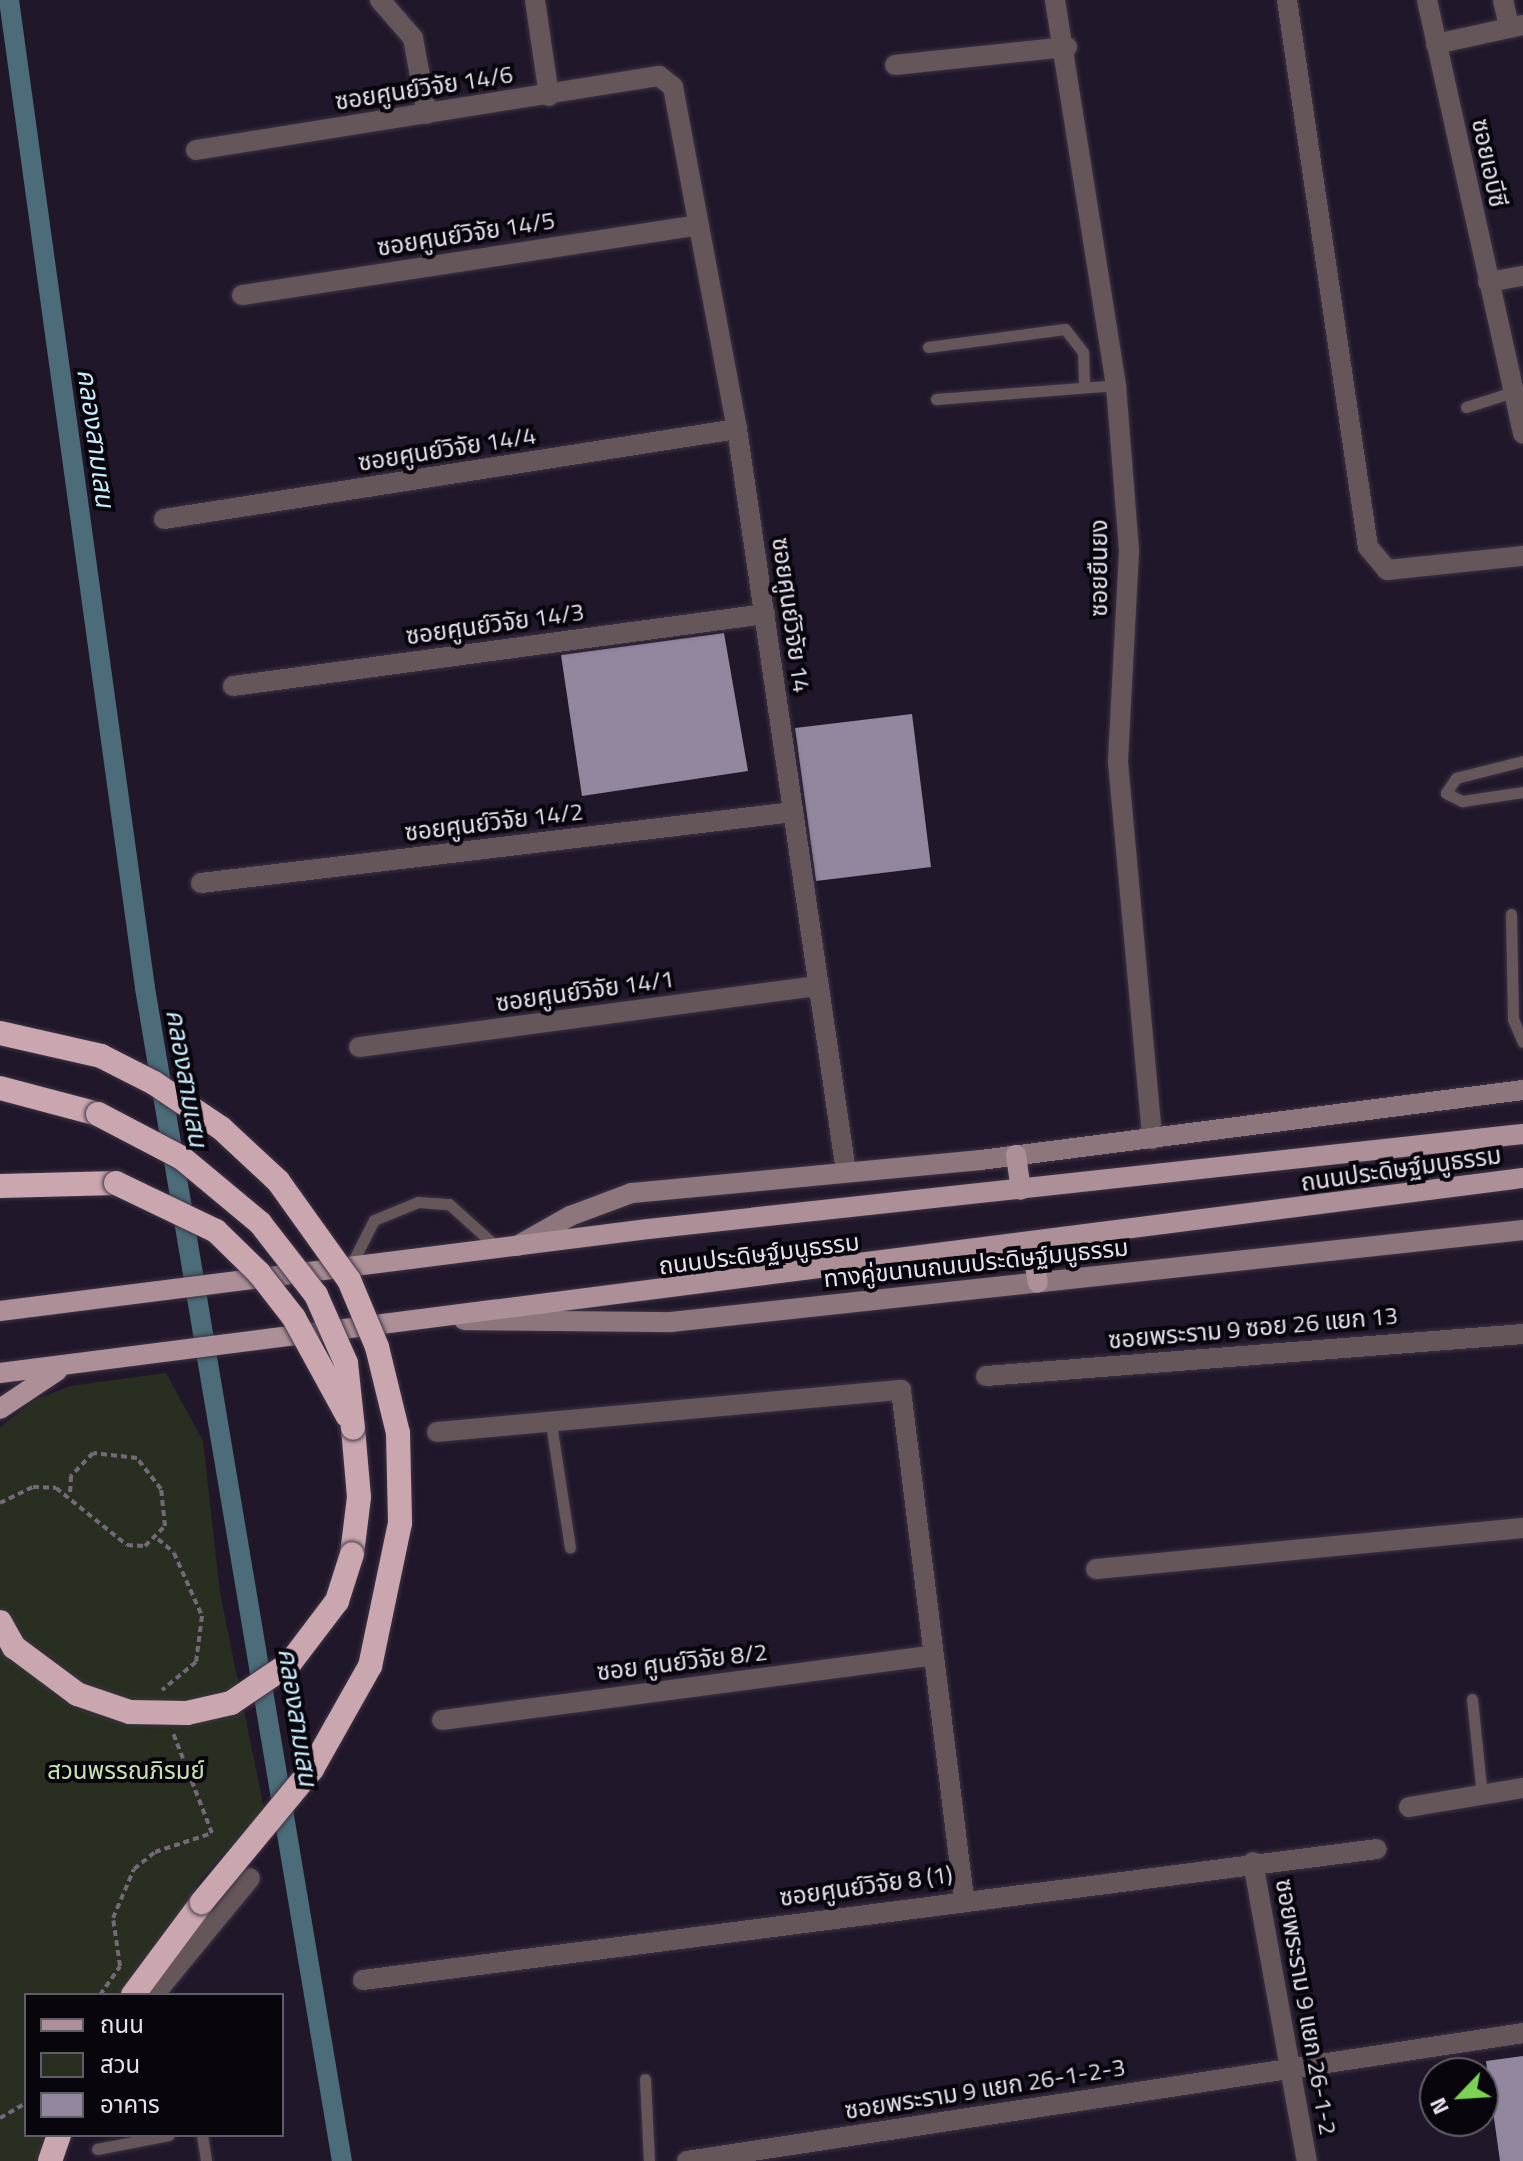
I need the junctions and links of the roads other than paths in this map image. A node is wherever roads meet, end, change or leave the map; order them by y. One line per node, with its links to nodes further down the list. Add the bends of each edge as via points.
1 (380, 0): 13 (street, via 413,38)
2 (535, 0): 12 (street)
3 (1055, 0): 9 (street, ซอยยืนยง)
4 (1287, 0): 28 (street, via 1368,547 1387,570)
5 (1427, 0): 8 (street, ซอยเอบีซี)
6 (1503, 0): 7 (street)
7 (1516, 26): 8 (street)
8 (1436, 44): 17 (street, ซอยเอบีซี)
9 (1067, 47): 10 (street); 20 (street, ซอยยืนยง)
10 (895, 65)
11 (659, 76): 12 (street, ซอยศูนย์วิจัย 14/6); 15 (street, ซอยศูนย์วิจัย 14, via 673,87)
12 (549, 96): 13 (street, ซอยศูนย์วิจัย 14/6)
13 (427, 114): 14 (street, ซอยศูนย์วิจัย 14/6)
14 (196, 150)
15 (698, 225): 18 (street, ซอยศูนย์วิจัย 14/5); 25 (street, ซอยศูนย์วิจัย 14)
16 (1523, 276): 17 (street)
17 (1488, 282): 22 (street, ซอยเอบีซี)
18 (242, 295)
19 (928, 347): 21 (lane, via 1065,329 1083,352)
20 (1116, 385): 21 (lane); 43 (street, ซอยยืนยง, via 1129,551 1118,762)
21 (1084, 387): 23 (lane)
22 (1513, 392): 24 (lane); 26 (street, ซอยเอบีซี)
23 (936, 399)
24 (1466, 407)
25 (737, 429): 27 (street, ซอยศูนย์วิจัย 14/4); 29 (street, ซอยศูนย์วิจัย 14)
26 (1523, 434)
27 (164, 519)
28 (1523, 556)
29 (765, 614): 30 (street, ซอยศูนย์วิจัย 14/3); 33 (street, ซอยศูนย์วิจัย 14)
30 (233, 686)
31 (1523, 761): 32 (lane, via 1456,778 1446,793 1462,801)
32 (1523, 792)
33 (793, 812): 34 (street, ซอยศูนย์วิจัย 14/2); 36 (street, ซอยศูนย์วิจัย 14)
34 (201, 883)
35 (1511, 914): 38 (lane, via 1513,1019)
36 (819, 986): 39 (street, ซอยศูนย์วิจัย 14/1); 45 (street, ซอยศูนย์วิจัย 14)
37 (0, 1033): 81 (highway, bridge, via 101,1056 154,1083 221,1128 278,1181 349,1280 377,1347 398,1433 400,1523 370,1666 312,1769)
38 (1523, 1042)
39 (359, 1047)
40 (0, 1088): 62 (highway, bridge, via 138,1132 182,1158 260,1223 316,1295 346,1363)
41 (1523, 1090): 43 (street)
42 (1523, 1134): 48 (main road, ถนนประดิษฐ์มนูธรรม)
43 (1152, 1139): 44 (street)
44 (1016, 1155): 45 (street); 48 (main road)
45 (846, 1172): 51 (street, via 632,1193)
46 (1523, 1178): 50 (main road, ถนนประดิษฐ์มนูธรรม)
47 (0, 1186): 62 (highway, bridge, via 116,1183 216,1231 294,1318)
48 (1021, 1190): 51 (main road, ถนนประดิษฐ์มนูธรรม)
49 (1523, 1230): 53 (street, ทางคู่ขนานถนนประดิษฐ์มนูธรรม)
50 (1032, 1246): 53 (main road); 55 (main road, ถนนประดิษฐ์มนูธรรม)
51 (507, 1248): 52 (main road, ถนนประดิษฐ์มนูธรรม); 52 (lane, via 449,1204 418,1202 374,1220)
52 (349, 1270): 54 (main road, ถนนประดิษฐ์มนูธรรม)
53 (1038, 1283): 55 (street, ทางคู่ขนานถนนประดิษฐ์มนูธรรม, via 671,1322)
54 (0, 1311)
55 (433, 1320): 57 (main road, ถนนประดิษฐ์มนูธรรม)
56 (1523, 1334): 59 (street, ซอยพระราม 9 ซอย 26 แยก 13)
57 (68, 1365): 58 (main road, ถนนประดิษฐ์มนูธรรม); 60 (main road)
58 (0, 1373)
59 (986, 1376)
60 (0, 1409)
61 (550, 1417): 63 (street); 65 (lane); 68 (street, via 897,1387)
62 (353, 1428): 67 (highway, bridge, via 359,1497 337,1601 290,1663 231,1703 187,1713 130,1712 77,1694 14,1647)
63 (437, 1432)
64 (1523, 1528): 66 (street)
65 (570, 1547)
66 (1096, 1569)
67 (0, 1622)
68 (929, 1656): 70 (street, ซอย ศูนย์วิจัย 8/2); 78 (street)
69 (1472, 1699): 72 (lane)
70 (442, 1720)
71 (1523, 1788): 72 (street)
72 (1482, 1795): 73 (street)
73 (1409, 1807)
74 (1377, 1849): 75 (street, ซอยศูนย์วิจัย 8 (1))
75 (1253, 1862): 78 (street, ซอยศูนย์วิจัย 8 (1)); 84 (street, ซอยพระราม 9 แยก 26-1-2)
76 (202, 1878): 79 (street)
77 (250, 1878): 79 (street)
78 (964, 1899): 80 (street, ซอยศูนย์วิจัย 8 (1))
79 (227, 1903): 82 (street)
80 (363, 1980)
81 (135, 1993)
82 (156, 1993)
83 (1523, 2033): 84 (street, ซอยพระราม 9 แยก 26-1-2-3)
84 (1291, 2069): 91 (street, ซอยพระราม 9 แยก 26-1-2-3); 97 (street, ซอยพระราม 9 แยก 26-1-2)
85 (645, 2079): 95 (lane)
86 (58, 2137): 92 (highway)
87 (70, 2137): 93 (street)
88 (159, 2137): 90 (lane)
89 (202, 2137): 94 (lane)
90 (97, 2149)
91 (787, 2154): 96 (street, ซอยพระราม 9 แยก 26-1-2-3)
92 (50, 2161)
93 (60, 2161)
94 (206, 2161)
95 (649, 2161)
96 (687, 2161)
97 (1307, 2161)

